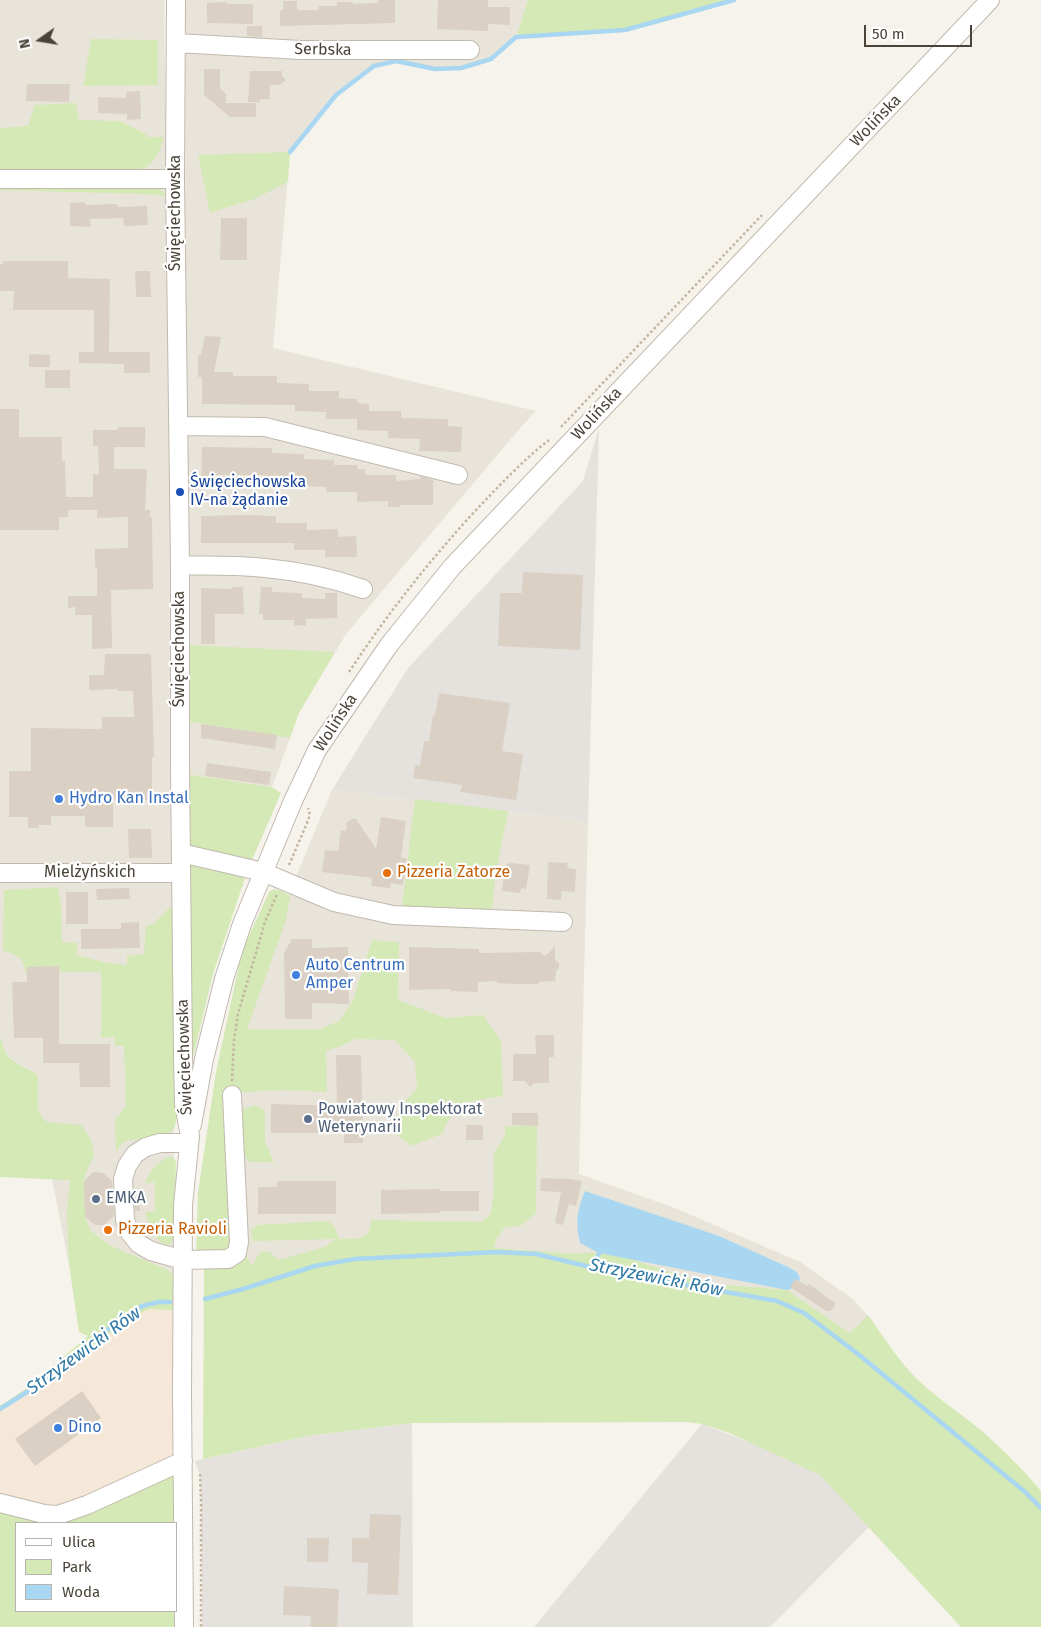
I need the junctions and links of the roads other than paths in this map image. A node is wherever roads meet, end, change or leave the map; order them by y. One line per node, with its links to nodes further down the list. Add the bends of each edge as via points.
1 (176, 0): 3 (street, Święciechowska)
2 (990, 0): 12 (street, Wolińska, via 452,568 389,645 317,750)
3 (176, 43): 4 (street, Serbska, via 301,50); 6 (street, Święciechowska)
4 (470, 50)
5 (0, 179): 6 (street)
6 (175, 179): 7 (street, Święciechowska)
7 (178, 426): 8 (street, via 266,427); 9 (street, Święciechowska)
8 (458, 475)
9 (180, 565): 10 (street, via 265,568 306,574); 11 (street, Święciechowska)
10 (363, 589)
11 (181, 854): 12 (street); 14 (street, Święciechowska)
12 (263, 872): 15 (street, via 334,902 393,915); 17 (street, Wolińska, via 224,979 204,1059)
13 (0, 873): 14 (street, Mielżyńskich)
14 (181, 873): 17 (street, Święciechowska, via 184,1104)
15 (563, 922)
16 (232, 1095): 18 (street, via 239,1248 228,1259)
17 (190, 1139): 18 (street, Święciechowska, via 183,1204); 18 (street, via 146,1147 135,1154 123,1179 125,1220 138,1244 150,1251)
18 (183, 1260): 19 (street, Święciechowska)
19 (183, 1461): 20 (street, via 58,1515); 21 (street, Święciechowska)
20 (0, 1503)
21 (184, 1627)

